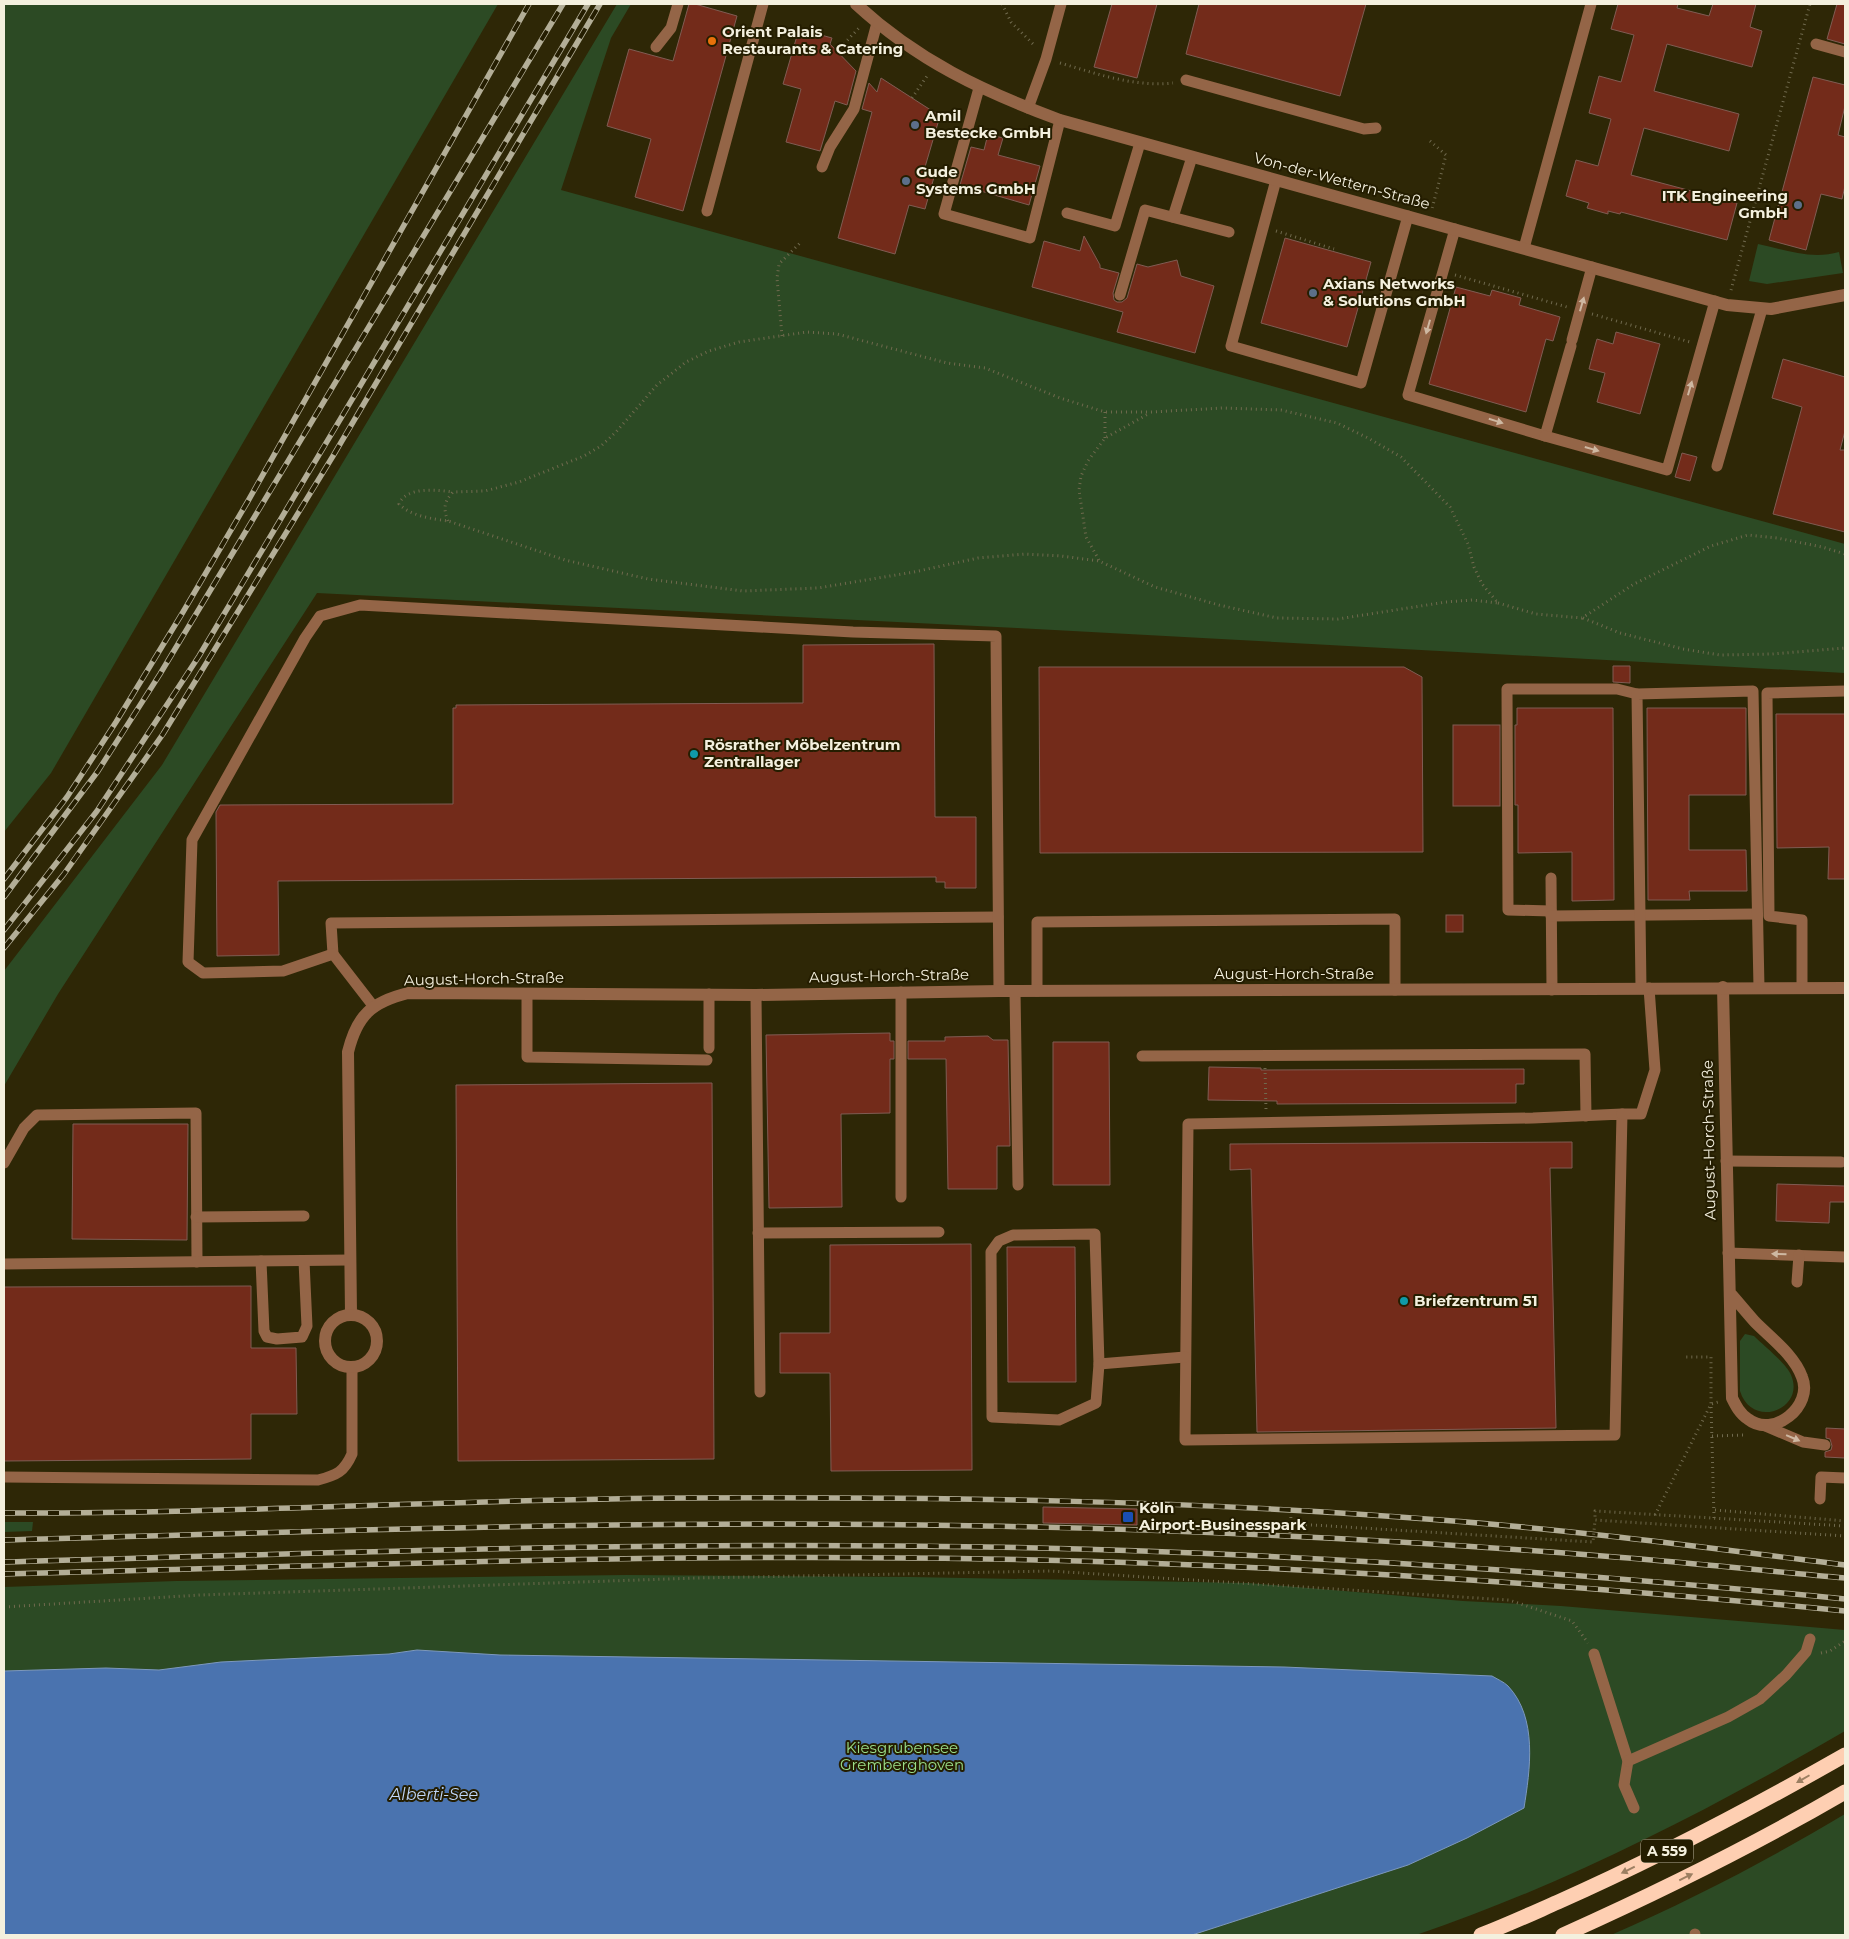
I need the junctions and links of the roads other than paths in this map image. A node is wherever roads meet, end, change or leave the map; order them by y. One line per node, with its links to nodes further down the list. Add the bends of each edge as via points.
1 (678, 4): 8 (lane, via 671,28)
2 (763, 4): 19 (lane)
3 (856, 4): 6 (street, Von-der-Wettern-Straße)
4 (1061, 4): 12 (lane)
5 (1591, 4): 25 (lane)
6 (874, 20): 11 (street, Von-der-Wettern-Straße, via 936,64); 17 (lane, via 854,108)
7 (1816, 44): 9 (lane)
8 (656, 47)
9 (1845, 52)
10 (1186, 80): 14 (lane, via 1364,129)
11 (979, 88): 12 (street, Von-der-Wettern-Straße); 13 (lane, via 944,214 1030,238)
12 (1028, 108): 13 (street, Von-der-Wettern-Straße)
13 (1060, 120): 15 (street, Von-der-Wettern-Straße)
14 (1376, 128)
15 (1140, 143): 16 (street, Von-der-Wettern-Straße); 20 (lane, via 1115,226)
16 (1192, 157): 18 (street, Von-der-Wettern-Straße); 22 (lane)
17 (822, 166)
18 (1276, 180): 21 (street, Von-der-Wettern-Straße); 21 (lane, via 1232,346 1361,383)
19 (707, 211)
20 (1067, 213)
21 (1408, 216): 23 (street, Von-der-Wettern-Straße)
22 (1173, 217): 24 (lane); 27 (lane, via 1144,210)
23 (1455, 229): 25 (street, Von-der-Wettern-Straße); 31 (lane, one-way to 31, via 1408,395)
24 (1229, 232)
25 (1524, 248): 26 (street, Von-der-Wettern-Straße)
26 (1592, 267): 29 (street, Von-der-Wettern-Straße); 31 (lane, one-way to 26)
27 (1120, 295)
28 (1845, 295): 30 (street, Von-der-Wettern-Straße)
29 (1721, 303): 30 (street, Von-der-Wettern-Straße); 31 (lane, one-way to 29, via 1667,470)
30 (1762, 308): 32 (lane)
31 (1546, 436)
32 (1717, 466)
33 (1753, 691): 35 (lane); 36 (lane); 39 (lane)
34 (1845, 691): 35 (lane)
35 (1767, 693): 46 (lane, via 1769,916 1802,920)
36 (1637, 694): 38 (lane, via 1617,689 1507,689 1508,910); 40 (lane)
37 (1551, 878): 38 (lane)
38 (1551, 914): 40 (lane); 49 (lane)
39 (1757, 914): 40 (lane); 45 (lane)
40 (1641, 916): 44 (lane)
41 (998, 917): 42 (lane, via 331,923); 42 (lane, via 996,636 853,632 360,605 320,616 192,840 188,962 203,973 283,971); 50 (lane)
42 (333, 954): 57 (lane)
43 (1723, 987): 44 (street, August-Horch-Straße); 45 (street, August-Horch-Straße); 63 (street, August-Horch-Straße)
44 (1645, 988): 49 (street, August-Horch-Straße); 61 (lane, via 1655,1070 1641,1114)
45 (1759, 988): 46 (street, August-Horch-Straße)
46 (1802, 988): 47 (street, August-Horch-Straße)
47 (1845, 988)
48 (1395, 990): 49 (street, August-Horch-Straße); 52 (street, August-Horch-Straße); 52 (lane, via 1394,919 1037,922)
49 (1552, 990)
50 (999, 991): 51 (street, August-Horch-Straße); 53 (street, August-Horch-Straße)
51 (1015, 991): 52 (street, August-Horch-Straße); 66 (lane)
52 (1038, 991)
53 (901, 992): 56 (street, August-Horch-Straße); 67 (lane)
54 (527, 994): 55 (street, August-Horch-Straße); 57 (street, August-Horch-Straße, via 408,994 392,997); 60 (lane, via 527,1057)
55 (709, 994): 56 (street, August-Horch-Straße); 58 (lane)
56 (756, 995): 71 (lane)
57 (374, 1007): 75 (street, August-Horch-Straße, via 360,1020 348,1052)
58 (708, 1048)
59 (1142, 1056): 62 (lane, via 1585,1054)
60 (707, 1060)
61 (1622, 1114): 62 (lane); 83 (lane, via 1615,1435 1185,1440)
62 (1586, 1116): 83 (lane, via 1188,1124)
63 (1726, 1161): 64 (lane); 72 (street, August-Horch-Straße)
64 (1841, 1162)
65 (4, 1163): 69 (lane, via 24,1128 37,1115 196,1113)
66 (1018, 1186)
67 (901, 1197)
68 (304, 1216): 69 (lane)
69 (196, 1217): 78 (lane)
70 (939, 1232): 71 (lane)
71 (758, 1233): 86 (lane)
72 (1728, 1253): 73 (lane, one-way to 72); 81 (street, August-Horch-Straße)
73 (1798, 1255): 74 (lane); 80 (lane)
74 (1845, 1257)
75 (350, 1260): 77 (lane); 82 (street, August-Horch-Straße)
76 (261, 1261): 77 (lane); 77 (lane, via 264,1331 267,1337 277,1339 302,1337 305,1333); 78 (lane)
77 (304, 1261)
78 (197, 1262): 79 (lane)
79 (4, 1264)
80 (1797, 1282)
81 (1730, 1293): 87 (street, August-Horch-Straße, via 1732,1398 1749,1420); 87 (street, via 1796,1362 1804,1380 1803,1398 1795,1412 1778,1423)
82 (351, 1314): 85 (street, via 368,1320 377,1336 374,1353 361,1365); 85 (street, via 343,1315 329,1325 325,1341 326,1349 336,1362)
83 (1185, 1357): 84 (lane)
84 (1099, 1364): 84 (lane, via 1095,1234 1013,1235 1000,1241 991,1252 992,1417 1059,1420 1096,1403)
85 (352, 1367): 89 (lane, via 352,1454 347,1466 335,1476 318,1480)
86 (760, 1392)
87 (1763, 1425): 88 (lane, one-way to 88, via 1803,1442)
88 (1825, 1445)
89 (4, 1477)
90 (1845, 1478): 91 (lane, via 1821,1477)
91 (1820, 1499)
92 (1810, 1640): 95 (lane, via 1806,1652 1760,1699 1728,1717)
93 (1594, 1654): 95 (lane)
94 (1845, 1755): 98 (highway, A 559, one-way to 98, via 1689,1840)
95 (1628, 1761): 97 (lane, via 1624,1785)
96 (1845, 1792): 99 (highway, A 559, one-way to 96, via 1770,1835)
97 (1634, 1808)
98 (1482, 1935)
99 (1563, 1935)

